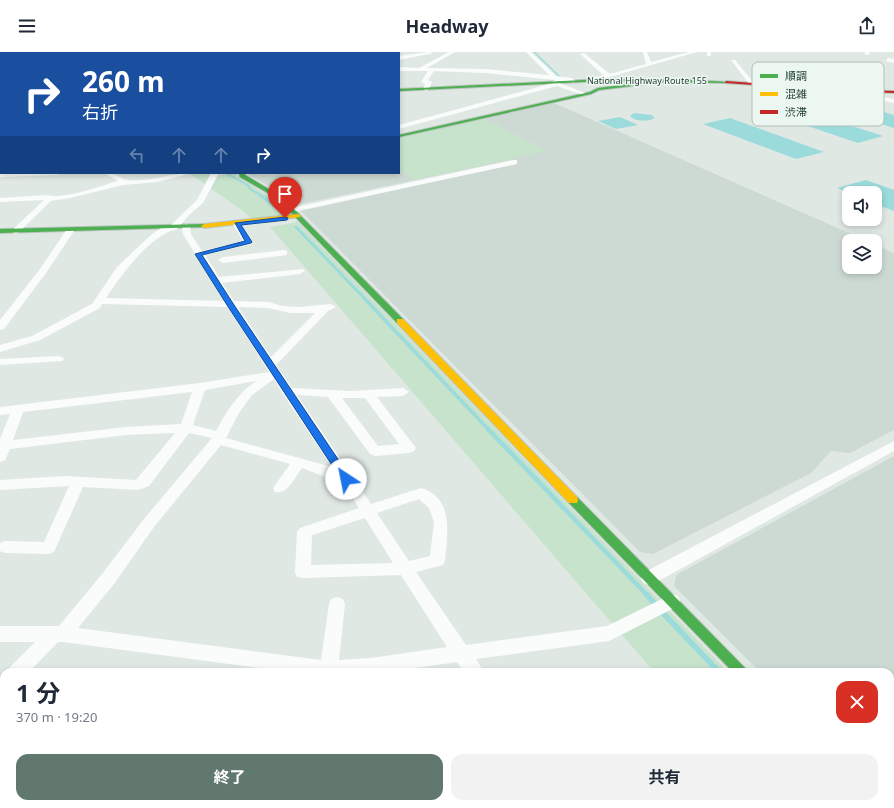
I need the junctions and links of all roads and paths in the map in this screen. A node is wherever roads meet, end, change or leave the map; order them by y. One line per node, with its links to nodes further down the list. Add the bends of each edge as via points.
1 (453, 52): 13 (street)
2 (528, 52): 19 (street)
3 (645, 52): 10 (street)
4 (695, 52): 10 (street)
5 (432, 53): 7 (street)
6 (582, 54): 15 (street)
7 (400, 58)
8 (888, 60): 9 (street)
9 (894, 61)
10 (649, 64): 15 (street)
11 (737, 64): 20 (street)
12 (400, 69): 13 (street)
13 (417, 70): 14 (street); 16 (street)
14 (432, 70): 19 (street, via 491,71); 22 (street, via 424,82 429,82)
15 (609, 75): 17 (street)
16 (400, 77)
17 (596, 80): 18 (main road, National Highway Route 155); 19 (main road, National Highway Route 155); 21 (street)
18 (673, 80): 20 (main road, National Highway Route 155); 21 (main road)
19 (557, 81): 22 (main road, National Highway Route 155); 26 (street); 29 (street)
20 (752, 84)
21 (609, 87): 26 (main road)
22 (426, 89): 23 (main road, National Highway Route 155)
23 (400, 90)
24 (884, 92): 25 (main road, National Highway Route 155)
25 (894, 92)
26 (585, 94): 30 (main road)
27 (884, 99): 28 (street)
28 (894, 101)
29 (434, 117): 30 (street); 31 (street)
30 (452, 124): 32 (main road)
31 (400, 126)
32 (400, 136)
33 (514, 162): 45 (street)
34 (13, 174): 40 (street)
35 (111, 174): 42 (street)
36 (141, 174): 41 (street)
37 (183, 174): 41 (street)
38 (215, 174): 47 (street, via 200,201 186,213)
39 (242, 174): 45 (main road, via 280,198)
40 (0, 175)
41 (149, 181): 42 (street)
42 (124, 182): 43 (street)
43 (49, 199): 44 (street, via 47,197); 49 (street)
44 (0, 200)
45 (295, 213): 46 (main road); 83 (main road)
46 (237, 224): 47 (main road); 52 (street, via 248,242)
47 (177, 227): 50 (main road); 52 (street, via 187,234); 56 (street, via 155,236 125,264)
48 (0, 231): 49 (main road)
49 (15, 231): 50 (main road)
50 (70, 231): 58 (street, via 47,266)
51 (284, 253): 53 (street)
52 (199, 254): 57 (street)
53 (223, 260)
54 (300, 271): 55 (street)
55 (220, 280)
56 (99, 301): 57 (street); 59 (street, via 84,314 36,338)
57 (230, 305): 62 (street); 62 (street, via 270,305 276,309 327,308)
58 (0, 327)
59 (0, 349)
60 (58, 359): 61 (street)
61 (0, 362)
62 (273, 369): 63 (street); 64 (street); 71 (street, via 248,392 233,412)
63 (200, 387): 68 (street); 70 (street)
64 (287, 391): 66 (street); 76 (street)
65 (403, 392): 67 (street)
66 (332, 394): 67 (street); 67 (street, via 375,451 409,448)
67 (368, 394)
68 (18, 409): 69 (street); 72 (street)
69 (0, 411)
70 (186, 428): 71 (street); 72 (street, via 126,431); 77 (street, via 144,482 138,485)
71 (219, 438): 75 (street); 87 (street, via 149,523 108,580)
72 (6, 445): 74 (street)
73 (894, 445): 83 (street)
74 (0, 457)
75 (299, 462): 76 (street, via 330,474); 79 (street)
76 (339, 469): 80 (street)
77 (78, 481): 78 (street); 81 (street, via 49,548)
78 (0, 485)
79 (280, 488)
80 (368, 512): 82 (street); 82 (street, via 421,493 435,505 440,522 437,561); 82 (street, via 305,532 303,572)
81 (5, 547)
82 (404, 568): 88 (street)
83 (649, 578): 84 (main road)
84 (672, 601): 88 (street, via 610,633); 95 (main road)
85 (337, 604): 92 (street)
86 (0, 634): 87 (street)
87 (59, 634): 90 (street); 91 (street)
88 (462, 654): 89 (street); 94 (street)
89 (401, 667): 93 (street)
90 (21, 668)
91 (321, 668)
92 (329, 668)
93 (365, 668)
94 (472, 668)
95 (737, 668)

